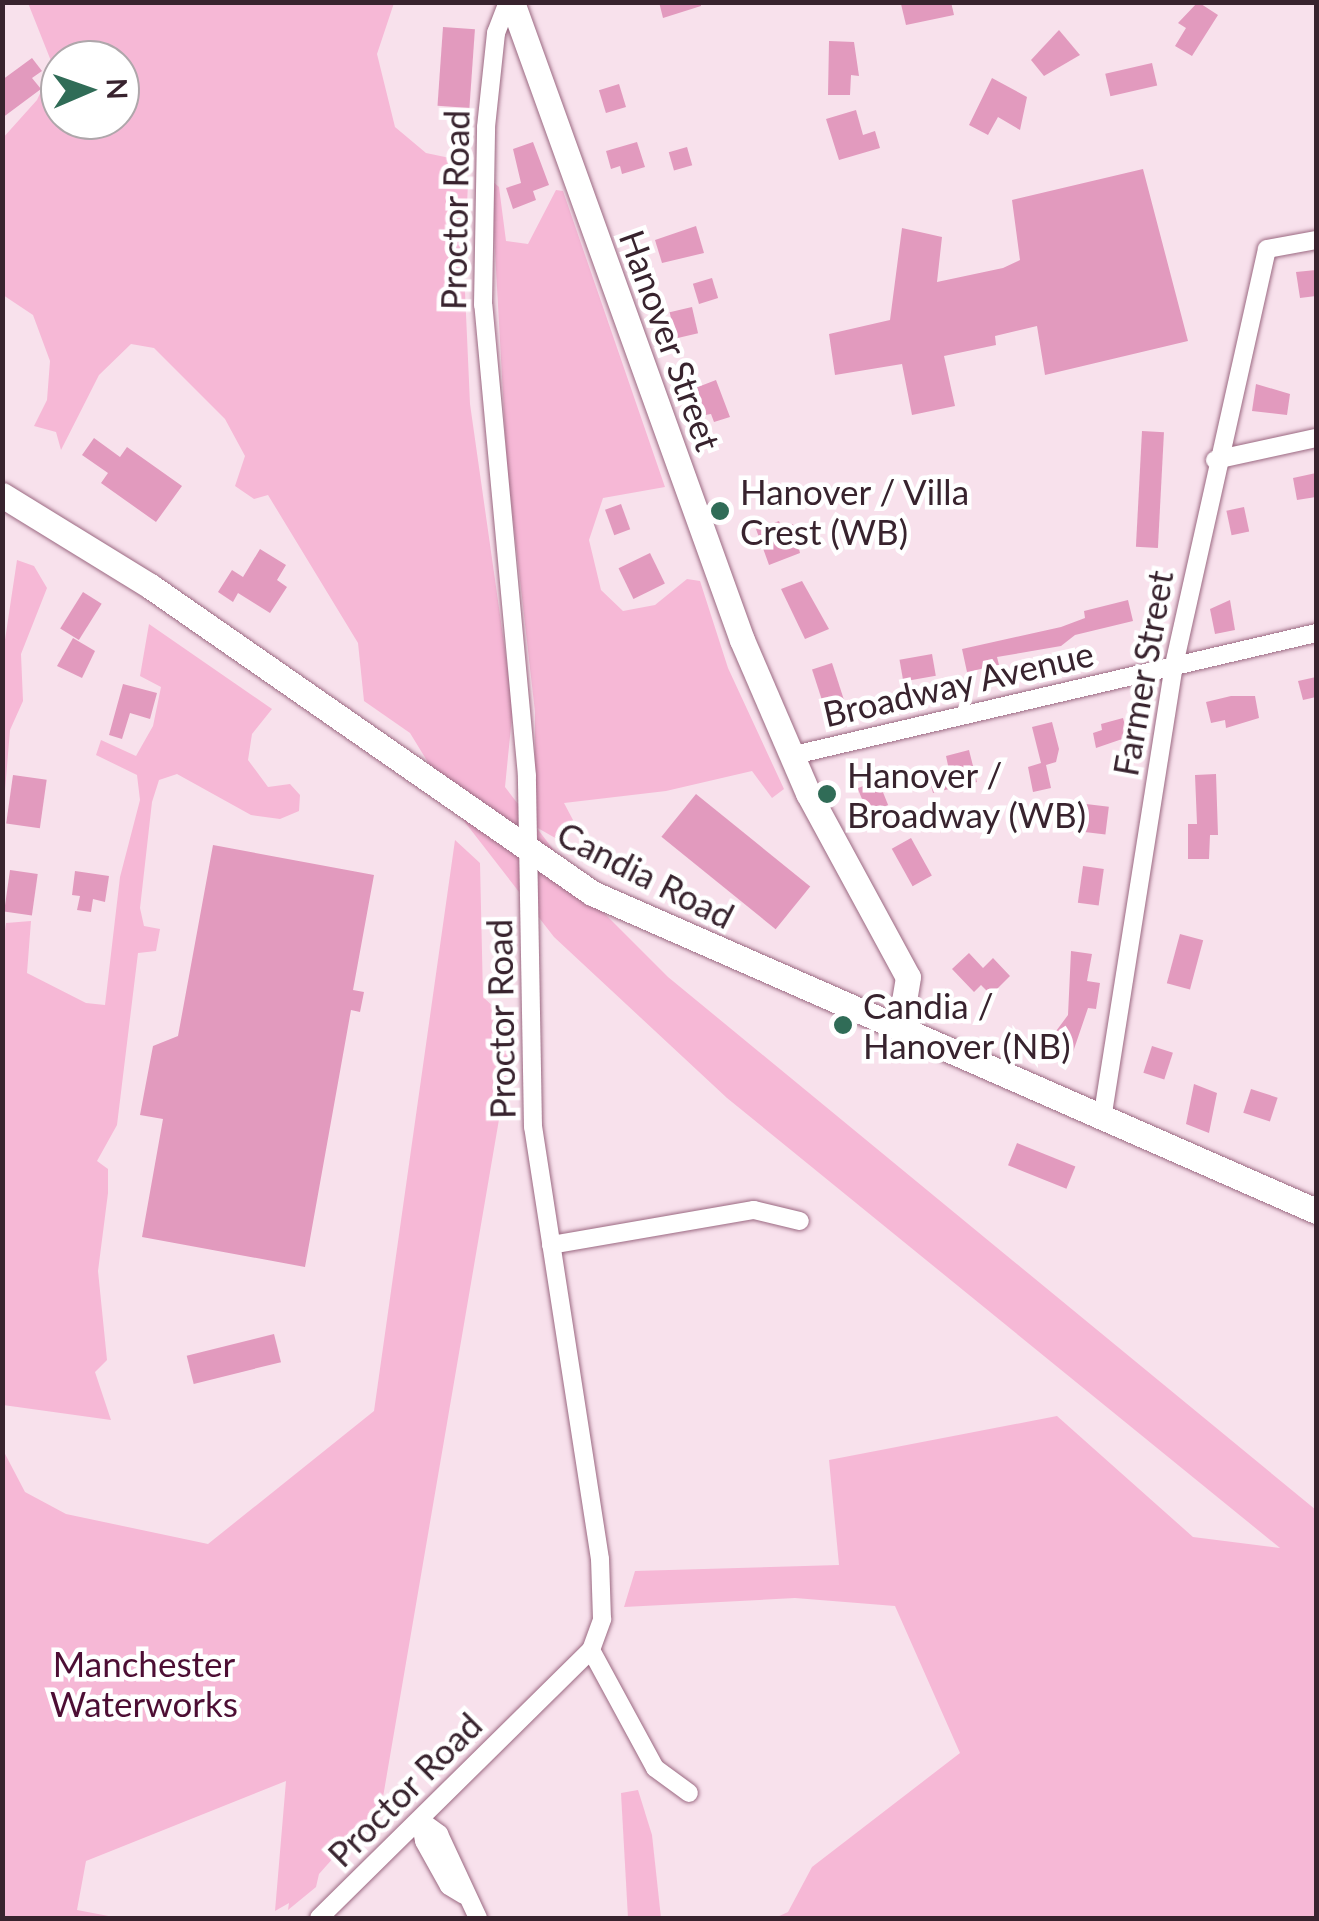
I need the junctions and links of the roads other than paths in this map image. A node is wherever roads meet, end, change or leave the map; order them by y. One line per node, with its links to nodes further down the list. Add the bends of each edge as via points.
1 (510, 2): 8 (main road, Hanover Street, via 723,591); 9 (street, Proctor Road, via 496,33 488,111 483,305)
2 (1316, 240): 4 (street, Farmer Street, via 1266,249)
3 (1316, 438): 4 (street)
4 (1215, 460): 7 (street, Farmer Street)
5 (2, 495): 9 (main road, Candia Road, via 150,586)
6 (1316, 633): 7 (street, Broadway Avenue)
7 (1174, 666): 8 (street, Broadway Avenue); 11 (street, Farmer Street)
8 (790, 756): 10 (main road, Hanover Street, via 908,977)
9 (528, 854): 10 (main road, Candia Road, via 679,934); 14 (street, Proctor Road, via 530,1076)
10 (900, 1025): 11 (main road, Candia Road)
11 (1103, 1113): 12 (main road, Candia Road)
12 (1316, 1211)
13 (800, 1221): 14 (street, via 754,1210)
14 (551, 1245): 15 (street, Proctor Road, via 600,1559 602,1619)
15 (591, 1650): 16 (street, via 654,1768); 17 (street, Proctor Road)
16 (689, 1793)
17 (420, 1820): 18 (street, Proctor Road); 19 (street, via 439,1834)
18 (319, 1918)
19 (478, 1918)

